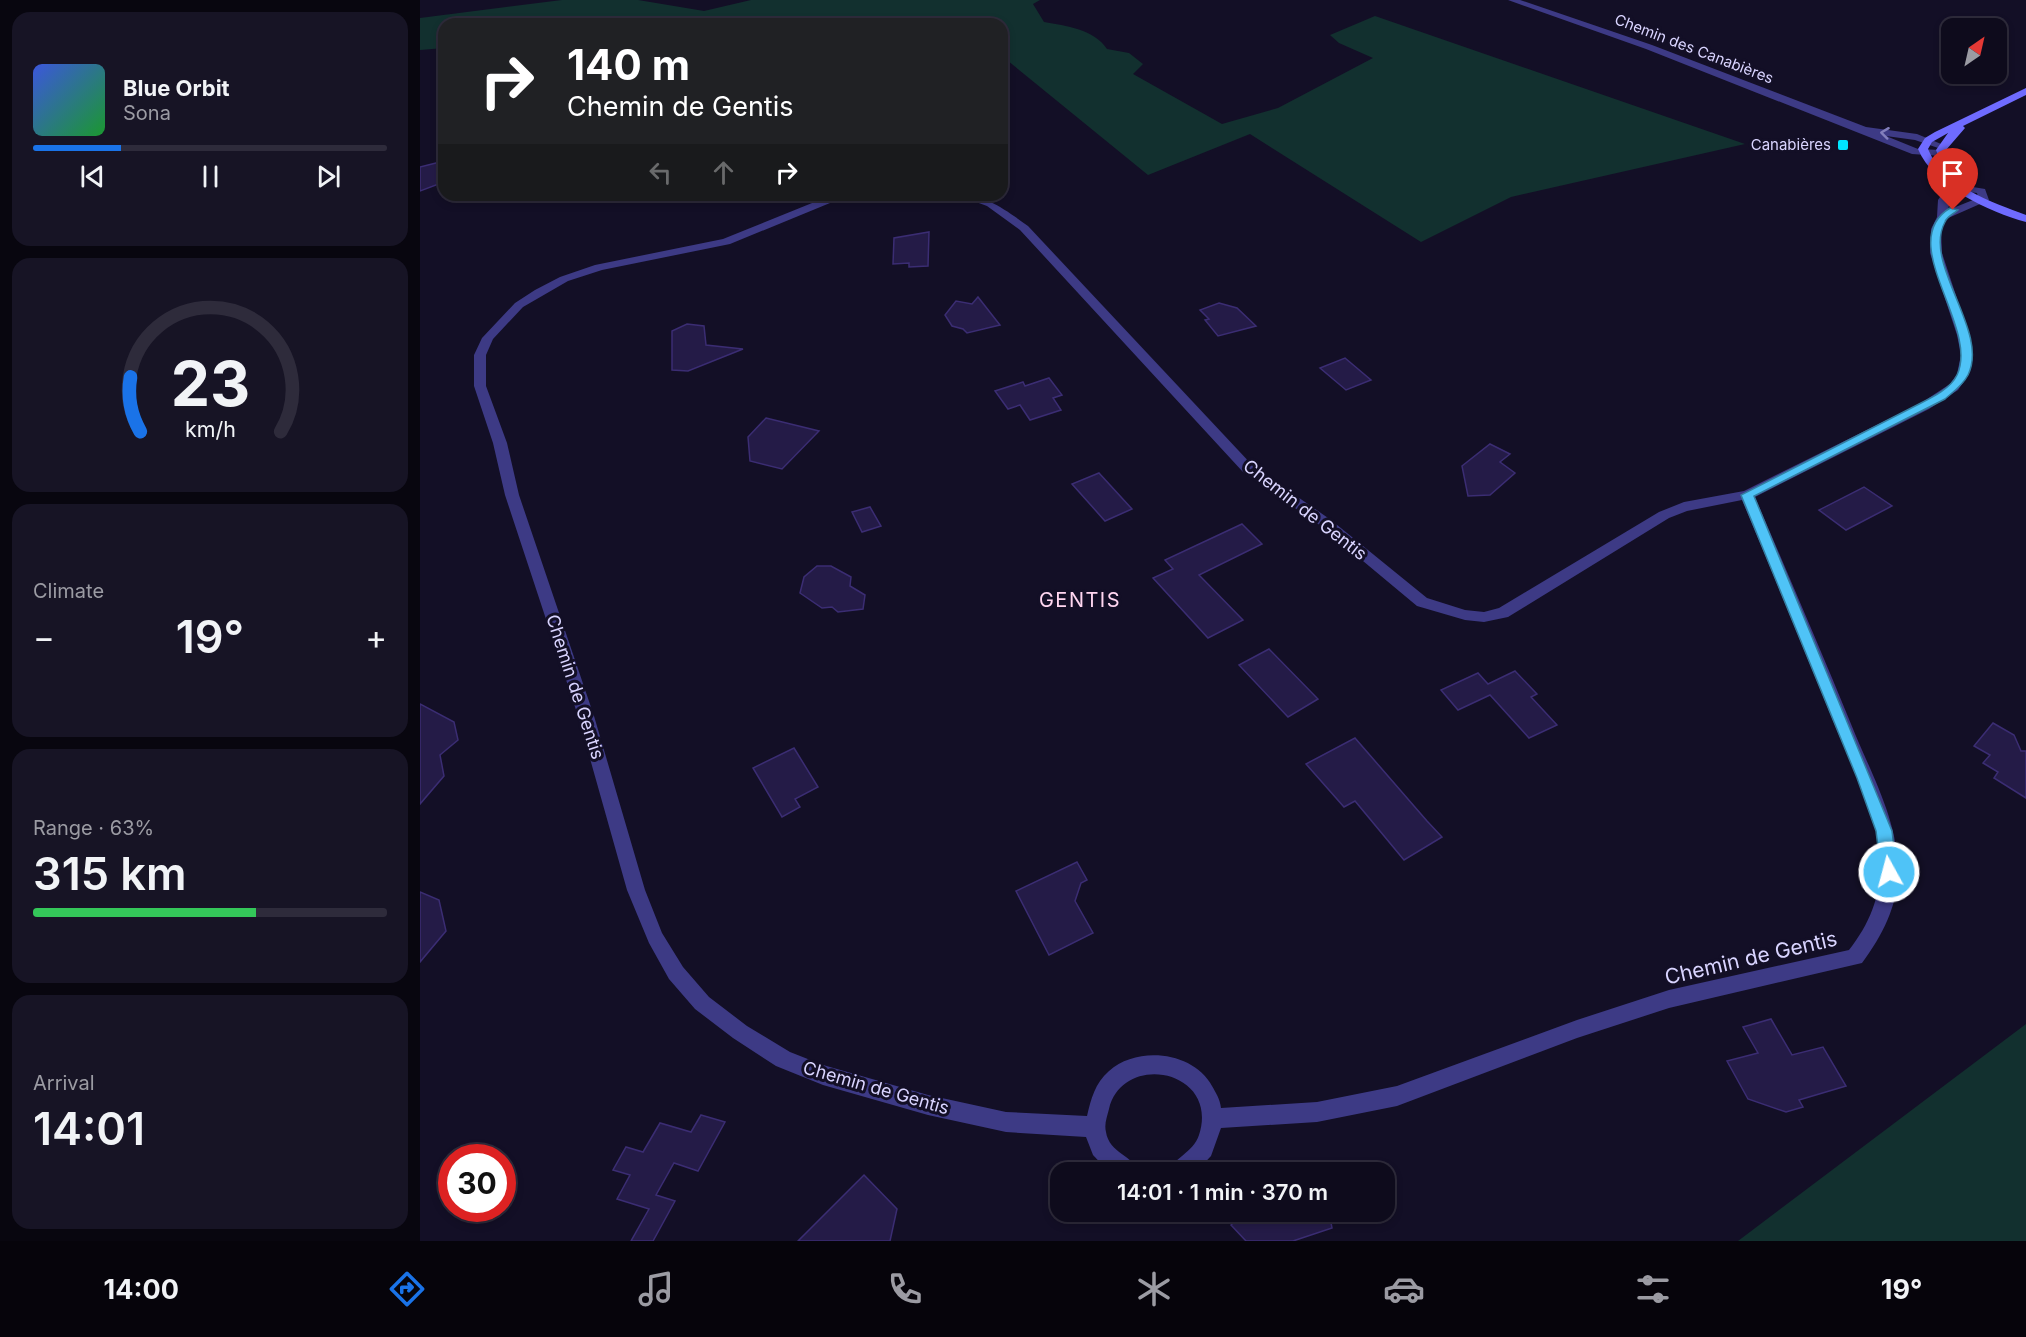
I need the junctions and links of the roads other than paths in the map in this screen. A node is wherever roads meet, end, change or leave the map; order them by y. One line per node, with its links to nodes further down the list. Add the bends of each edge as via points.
1 (1512, 0): 3 (street, Chemin des Canabières)
2 (1533, 0): 3 (street)
3 (1523, 4): 6 (street, Chemin des Canabières, via 1649,47 1905,148)
4 (2026, 91): 5 (street)
5 (1977, 116): 6 (street); 7 (street, via 1952,134)
6 (1925, 146): 7 (street, Chemin des Canabières); 8 (street, via 1930,166)
7 (1941, 150): 9 (street, via 1954,173)
8 (1961, 188): 9 (street); 12 (street, Chemin de Gentis, via 1943,200)
9 (1982, 195): 12 (street); 13 (street)
10 (826, 201): 16 (street, Chemin de Gentis, via 726,242 599,267 547,288 519,306 488,339 480,355 480,386 586,716 636,890 655,937 676,973 702,1003 740,1032 783,1059 824,1075 928,1105 1006,1122)
11 (982, 201): 14 (street, Chemin de Gentis, via 1024,228 1248,469 1326,524 1422,602 1484,617 1503,613 1664,515 1684,507)
12 (1942, 217): 14 (street, Chemin de Gentis, via 1936,229 1936,253 1967,355 1963,374 1954,387)
13 (2026, 217)
14 (1747, 495): 15 (street, Chemin de Gentis, via 1884,831 1889,872 1886,903 1875,932 1855,957 1669,999 1397,1096 1317,1112)
15 (1213, 1118): 16 (street, via 1209,1097 1196,1078 1172,1064 1135,1065 1111,1081 1096,1106); 18 (street, via 1209,1142)
16 (1095, 1127): 17 (street, via 1099,1145)
17 (1112, 1162)
18 (1195, 1162)

